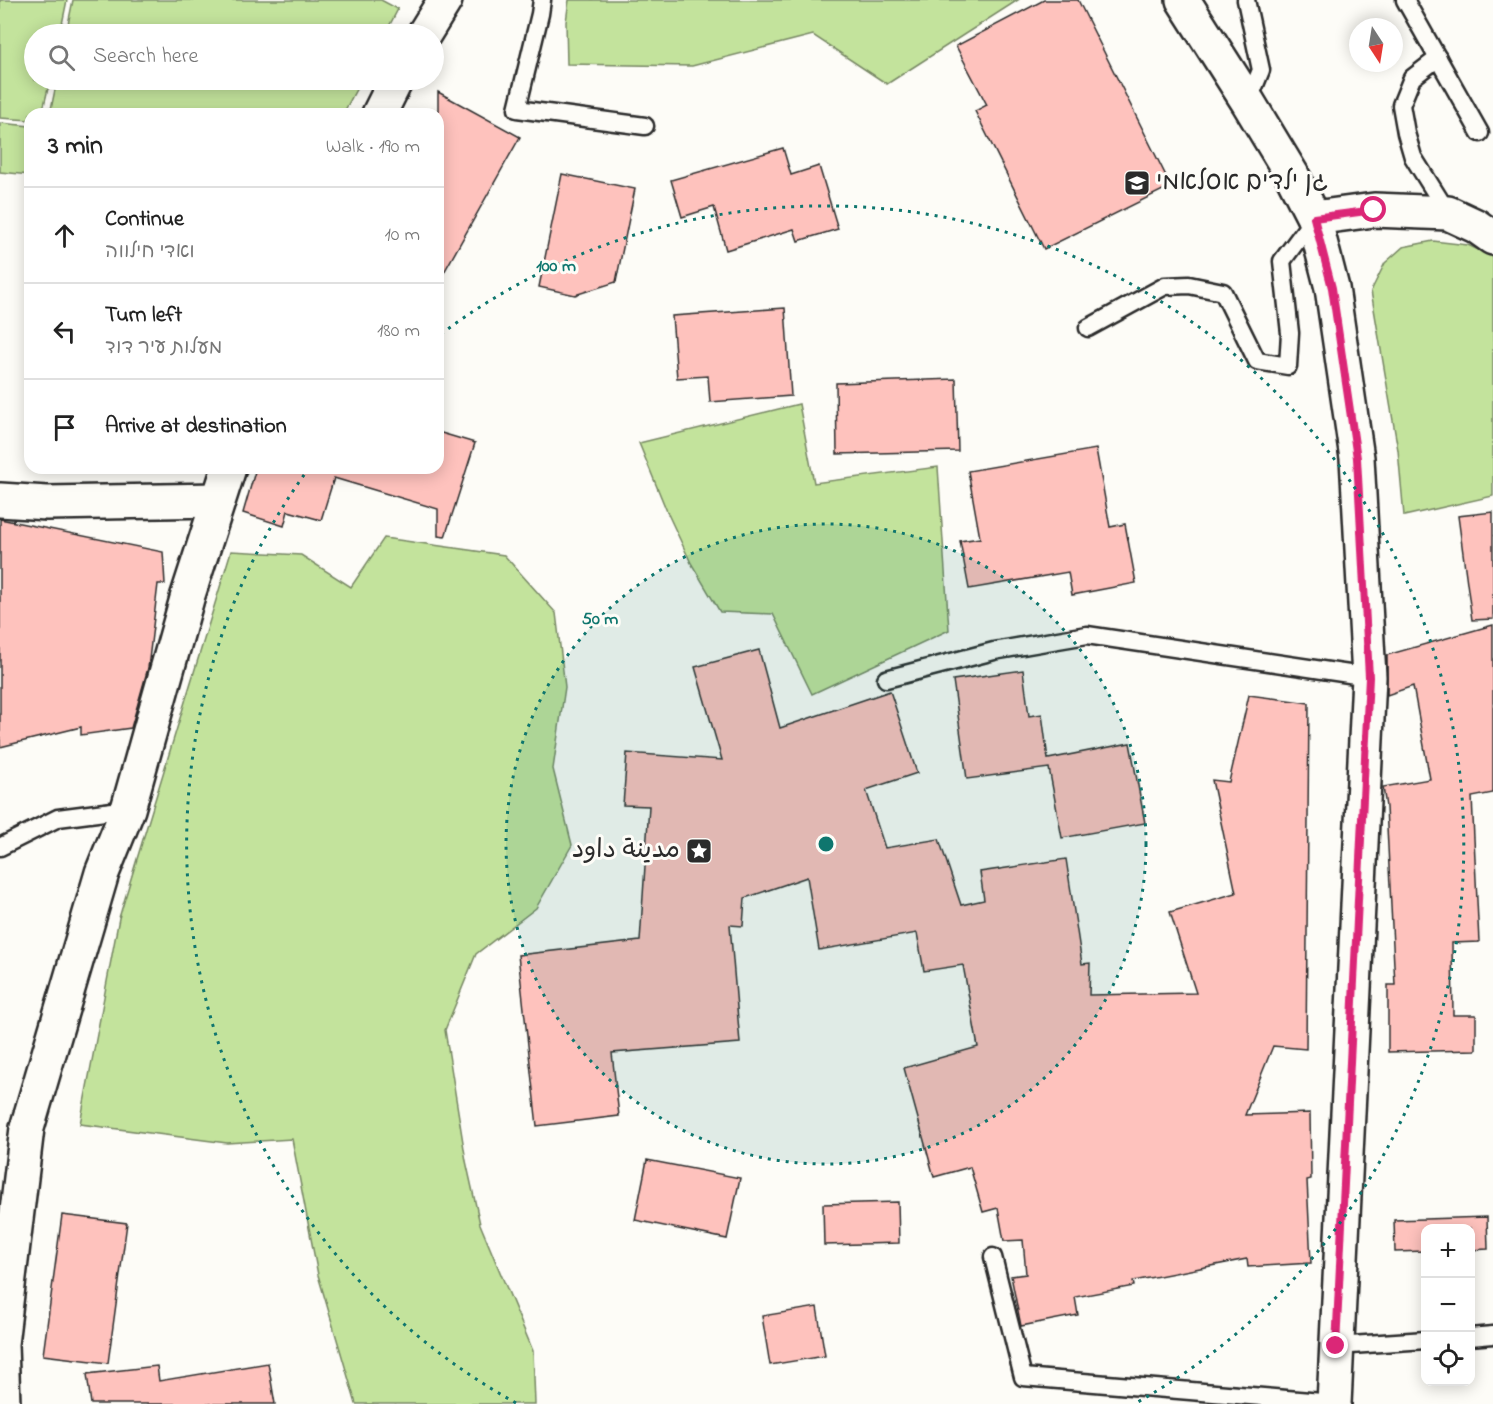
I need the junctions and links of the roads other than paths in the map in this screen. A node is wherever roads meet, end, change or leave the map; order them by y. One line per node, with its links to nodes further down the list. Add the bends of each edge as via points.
1 (445, 0): 6 (street)
2 (542, 0): 11 (lane, via 517,109)
3 (1183, 0): 9 (street)
4 (1246, 0): 9 (lane, via 1261,70)
5 (1406, 0): 7 (lane)
6 (430, 24)
7 (1438, 58): 12 (lane); 13 (lane, via 1412,78 1401,105 1413,157)
8 (391, 90): 10 (street)
9 (1248, 102): 14 (street)
10 (382, 108)
11 (645, 126)
12 (1480, 133)
13 (1448, 213): 14 (street, via 1374,210); 15 (street)
14 (1314, 218): 16 (lane, via 1282,261 1290,333 1288,366 1257,361 1223,292 1189,285 1165,286); 20 (street, via 1332,288 1357,458)
15 (1493, 238)
16 (1088, 328)
17 (227, 474): 19 (street)
18 (0, 500): 19 (street)
19 (218, 500): 22 (street)
20 (1369, 677): 21 (lane, via 1087,635 994,651); 29 (street)
21 (886, 679)
22 (128, 809): 23 (lane, via 58,818); 28 (street, via 102,873 27,1128)
23 (0, 847)
24 (993, 1257): 30 (lane, via 1023,1377)
25 (1493, 1335): 26 (lane)
26 (1475, 1336)
27 (1421, 1340): 29 (lane)
28 (1, 1345): 31 (street)
29 (1336, 1346): 30 (street)
30 (1334, 1403)
31 (3, 1404)

